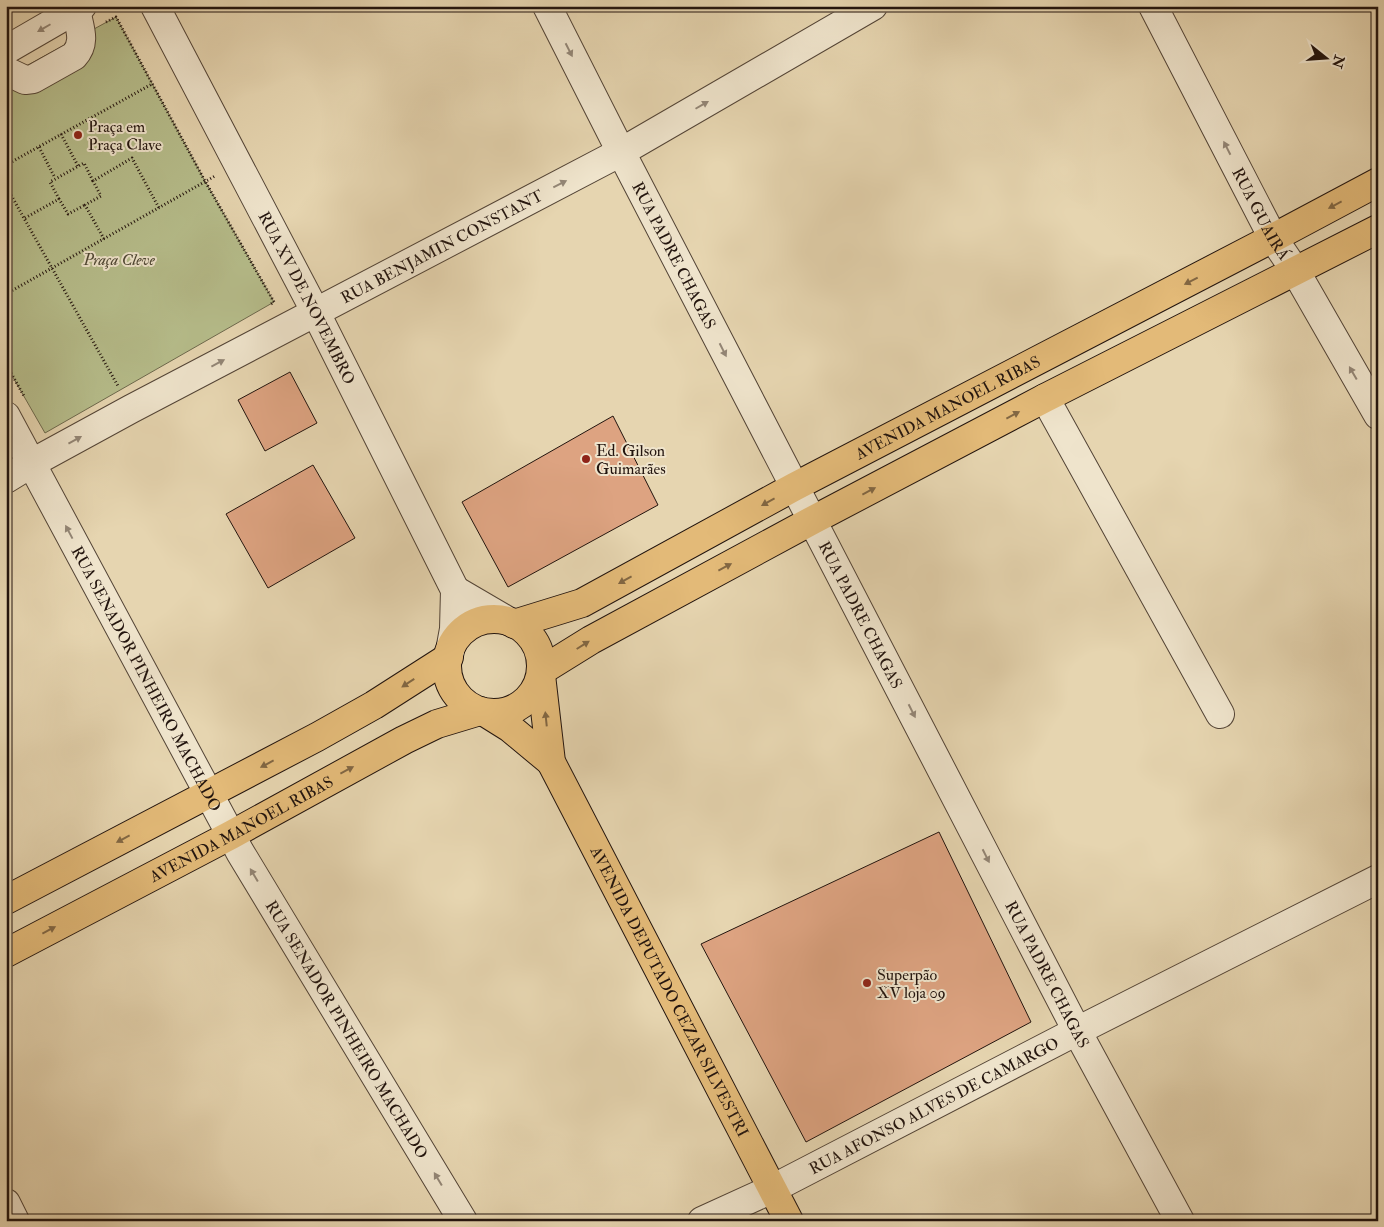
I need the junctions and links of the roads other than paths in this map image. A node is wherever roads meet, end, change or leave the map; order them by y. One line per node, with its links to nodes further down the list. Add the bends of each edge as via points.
1 (155, 6): 13 (street, RUA XV DE NOVEMBRO)
2 (547, 6): 8 (street, RUA PADRE CHAGAS, one-way to 8)
3 (873, 6): 8 (street, RUA BENJAMIN CONSTANT, one-way to 3)
4 (1153, 6): 11 (street, RUA GUAIRÁ, one-way to 4)
5 (80, 17): 6 (street, one-way to 6); 7 (street, via 82,43 74,56 33,79 25,80)
6 (6, 50)
7 (6, 71)
8 (621, 152): 13 (street, RUA BENJAMIN CONSTANT, one-way to 8); 20 (street, RUA PADRE CHAGAS, one-way to 20)
9 (1378, 182): 11 (main road, AVENIDA MANOEL RIBAS, one-way to 11)
10 (1378, 229): 12 (main road)
11 (1273, 238): 12 (street, RUA GUAIRÁ); 14 (main road, AVENIDA MANOEL RIBAS, one-way to 14); 15 (main road, via 1249,280 1096,357)
12 (1296, 272): 15 (main road); 17 (street, RUA GUAIRÁ, one-way to 12)
13 (314, 312): 18 (street, RUA BENJAMIN CONSTANT, one-way to 13); 22 (street, RUA XV DE NOVEMBRO)
14 (1023, 368): 20 (main road, AVENIDA MANOEL RIBAS); 21 (main road, via 961,422 840,482)
15 (1050, 396): 21 (main road, one-way to 15); 27 (street)
16 (16, 407): 18 (street, RUA SENADOR PINHEIRO MACHADO)
17 (1378, 415)
18 (32, 463): 19 (street, RUA BENJAMIN CONSTANT); 29 (street, RUA SENADOR PINHEIRO MACHADO, one-way to 18)
19 (6, 479)
20 (794, 487): 21 (street, RUA PADRE CHAGAS); 23 (main road, AVENIDA MANOEL RIBAS, one-way to 23, via 582,603)
21 (813, 520): 25 (main road, one-way to 21, via 591,640); 34 (street, RUA PADRE CHAGAS, one-way to 34)
22 (455, 590): 23 (street); 24 (street, via 454,630)
23 (511, 622): 24 (main road, via 479,621 456,638); 25 (main road, via 531,636 542,661)
24 (449, 654): 26 (main road, via 450,683 458,697 470,708); 29 (main road, one-way to 29, via 358,714)
25 (541, 673): 26 (main road, via 536,689 515,710 500,714); 28 (main road, AVENIDA DEPUTADO CEZAR SILVESTRI, one-way to 25)
26 (483, 712): 28 (main road, AVENIDA DEPUTADO CEZAR SILVESTRI, via 510,728); 30 (main road, AVENIDA MANOEL RIBAS, one-way to 26, via 404,740 437,724)
27 (1220, 714)
28 (551, 762): 35 (main road, AVENIDA DEPUTADO CEZAR SILVESTRI)
29 (210, 794): 30 (street, RUA SENADOR PINHEIRO MACHADO); 32 (main road, one-way to 32)
30 (231, 835): 33 (main road, AVENIDA MANOEL RIBAS, one-way to 30); 38 (street, RUA SENADOR PINHEIRO MACHADO, one-way to 30)
31 (1378, 879): 34 (street, RUA AFONSO ALVES DE CAMARGO)
32 (6, 900)
33 (6, 953)
34 (1077, 1031): 35 (street, RUA AFONSO ALVES DE CAMARGO); 41 (street, RUA PADRE CHAGAS)
35 (772, 1190): 39 (street, RUA AFONSO ALVES DE CAMARGO); 40 (main road, AVENIDA DEPUTADO CEZAR SILVESTRI)
36 (6, 1203): 37 (street)
37 (16, 1221)
38 (463, 1221)
39 (702, 1221)
40 (789, 1221)
41 (1180, 1221)

